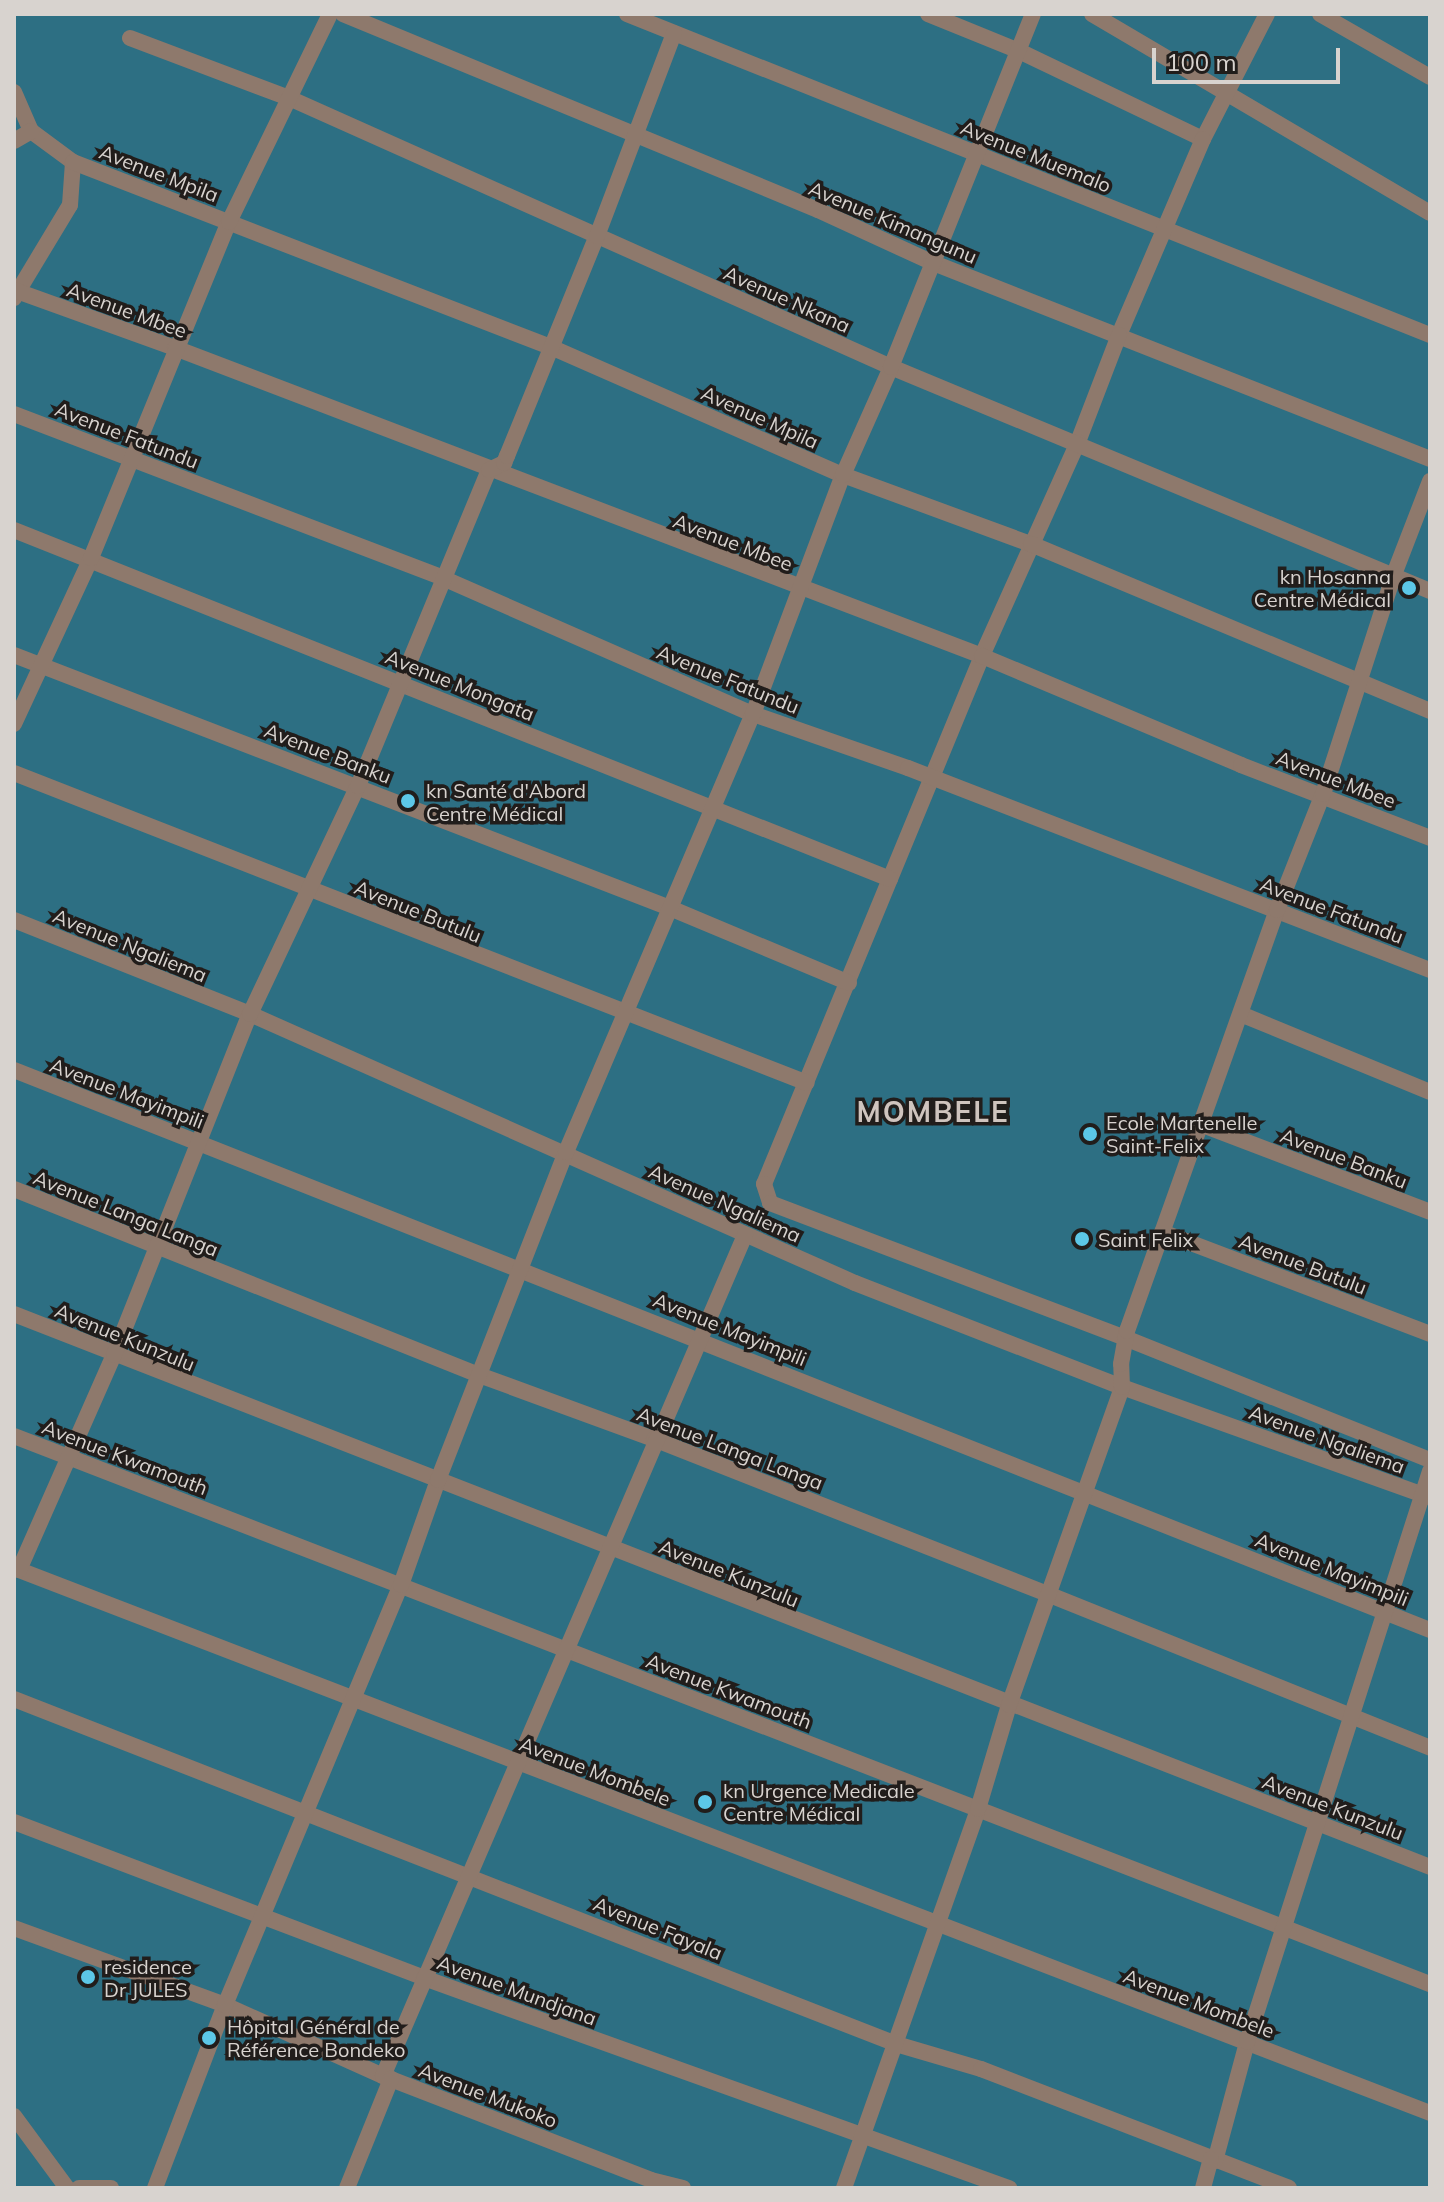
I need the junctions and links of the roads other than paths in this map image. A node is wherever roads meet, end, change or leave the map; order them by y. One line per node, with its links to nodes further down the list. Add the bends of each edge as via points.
1 (330, 14): 15 (street)
2 (343, 14): 17 (street, Avenue Kimangunu)
3 (627, 14): 9 (street, Avenue Muemalo)
4 (928, 14): 11 (street)
5 (1033, 14): 11 (street)
6 (1092, 14): 14 (street)
7 (1267, 14): 14 (street)
8 (1320, 14): 12 (street)
9 (674, 33): 17 (street); 20 (street, Avenue Muemalo)
10 (130, 38): 15 (street, Avenue Nkana)
11 (1019, 51): 18 (street); 20 (street)
12 (1430, 77)
13 (14, 92): 16 (street)
14 (1227, 94): 18 (street); 22 (street)
15 (289, 98): 23 (street); 25 (street, Avenue Nkana)
16 (31, 131): 19 (street); 21 (street, Avenue Mpila)
17 (636, 136): 25 (street); 26 (street, Avenue Kimangunu)
18 (1203, 139): 24 (street)
19 (14, 141)
20 (977, 153): 24 (street, Avenue Muemalo); 26 (street)
21 (73, 162): 23 (street, Avenue Mpila); 27 (street, via 70,205)
22 (1430, 213)
23 (229, 222): 30 (street); 31 (street, Avenue Mpila)
24 (1164, 230): 28 (street); 29 (street, Avenue Muemalo)
25 (597, 236): 31 (street); 32 (street, Avenue Nkana)
26 (931, 262): 28 (street, Avenue Kimangunu); 32 (street)
27 (15, 293): 30 (street, Avenue Mbee)
28 (1119, 335): 34 (street); 36 (street, Avenue Kimangunu)
29 (1430, 335)
30 (175, 348): 35 (street); 37 (street, Avenue Mbee)
31 (553, 348): 37 (street, via 504,463); 38 (street, Avenue Mpila)
32 (891, 367): 34 (street, Avenue Nkana); 38 (street)
33 (14, 414): 35 (street, Avenue Fatundu)
34 (1078, 442): 41 (street); 43 (street, Avenue Nkana)
35 (131, 457): 42 (street); 44 (street, Avenue Fatundu)
36 (1430, 459)
37 (489, 470): 44 (street); 45 (street, Avenue Mbee)
38 (843, 475): 41 (street, Avenue Mpila); 45 (street)
39 (1430, 481): 43 (street)
40 (14, 530): 42 (street, Avenue Mongata)
41 (1031, 544): 48 (street); 50 (street, Avenue Mpila)
42 (91, 558): 49 (street); 51 (street, Avenue Mongata)
43 (1393, 577): 46 (street, Avenue Nkana); 50 (street)
44 (445, 579): 51 (street); 53 (street, Avenue Fatundu)
45 (799, 589): 48 (street, Avenue Mbee); 53 (street)
46 (1430, 591)
47 (14, 655): 49 (street, Avenue Banku)
48 (982, 656): 56 (street); 58 (street, Avenue Mbee)
49 (40, 665): 54 (street); 57 (street, Avenue Banku)
50 (1360, 683): 52 (street, Avenue Mpila); 58 (street)
51 (403, 684): 57 (street); 59 (street, Avenue Mongata)
52 (1430, 711)
53 (753, 714): 56 (street, Avenue Fatundu); 59 (street)
54 (14, 724)
55 (14, 773): 62 (street, Avenue Butulu)
56 (932, 779): 61 (street); 64 (street, Avenue Fatundu)
57 (358, 786): 62 (street); 63 (street, Avenue Banku)
58 (1323, 794): 60 (street, Avenue Mbee); 64 (street)
59 (713, 807): 61 (street, Avenue Mongata); 63 (street)
60 (1430, 838)
61 (890, 879): 67 (street)
62 (310, 889): 68 (street); 69 (street, Avenue Butulu)
63 (670, 908): 67 (street, Avenue Banku); 69 (street)
64 (1277, 910): 66 (street, Avenue Fatundu); 70 (street)
65 (14, 920): 68 (street, Avenue Ngaliema)
66 (1430, 970)
67 (849, 983): 72 (street)
68 (250, 1014): 75 (street); 76 (street, Avenue Ngaliema)
69 (625, 1015): 72 (street, Avenue Butulu); 76 (street)
70 (1243, 1015): 73 (street); 74 (street)
71 (14, 1070): 75 (street, Avenue Mayimpili)
72 (807, 1083): 86 (street, via 764,1184 770,1203)
73 (1430, 1092)
74 (1200, 1124): 78 (street, Avenue Banku); 79 (street)
75 (198, 1142): 81 (street); 82 (street, Avenue Mayimpili)
76 (566, 1152): 80 (street, Avenue Ngaliema); 82 (street)
77 (14, 1189): 81 (street, Avenue Langa Langa)
78 (1430, 1212)
79 (1162, 1232): 84 (street, Avenue Butulu); 86 (street)
80 (745, 1235): 85 (street); 89 (street, Avenue Ngaliema)
81 (155, 1245): 87 (street); 88 (street, Avenue Langa Langa)
82 (523, 1269): 85 (street, Avenue Mayimpili); 88 (street)
83 (14, 1314): 87 (street, Avenue Kunzulu)
84 (1430, 1334)
85 (698, 1338): 91 (street); 96 (street, Avenue Mayimpili)
86 (1125, 1338): 89 (street); 93 (street)
87 (114, 1355): 92 (street); 95 (street, Avenue Kunzulu)
88 (479, 1375): 91 (street, Avenue Langa Langa); 95 (street)
89 (1122, 1387): 96 (street); 97 (street, Avenue Ngaliema)
90 (14, 1436): 92 (street, Avenue Kwamouth)
91 (654, 1439): 98 (street); 101 (street, Avenue Langa Langa)
92 (71, 1458): 99 (street); 100 (street, Avenue Kwamouth)
93 (1430, 1460)
94 (1430, 1471): 97 (street)
95 (438, 1480): 98 (street, Avenue Kunzulu); 100 (street)
96 (1084, 1491): 101 (street); 102 (street, Avenue Mayimpili)
97 (1426, 1496): 102 (street)
98 (610, 1547): 104 (street); 107 (street, Avenue Kunzulu)
99 (16, 1569): 105 (street, Avenue Mombele)
100 (401, 1585): 104 (street, Avenue Kwamouth); 105 (street)
101 (1050, 1595): 107 (street); 108 (street, Avenue Langa Langa)
102 (1385, 1613): 103 (street, Avenue Mayimpili); 108 (street)
103 (1430, 1630)
104 (566, 1649): 110 (street); 111 (street, Avenue Kwamouth)
105 (353, 1698): 110 (street, Avenue Mombele); 112 (street)
106 (14, 1699): 112 (street, Avenue Fayala)
107 (1009, 1705): 111 (street); 114 (street, Avenue Kunzulu)
108 (1353, 1717): 109 (street, Avenue Langa Langa); 114 (street)
109 (1430, 1748)
110 (517, 1762): 116 (street); 118 (street, Avenue Mombele)
111 (978, 1809): 118 (street); 120 (street, Avenue Kwamouth)
112 (304, 1810): 116 (street, Avenue Fayala); 117 (street)
113 (14, 1822): 117 (street, Avenue Mundjana)
114 (1317, 1822): 115 (street, Avenue Kunzulu); 120 (street)
115 (1430, 1867)
116 (469, 1875): 121 (street); 125 (street, Avenue Fayala)
117 (262, 1918): 121 (street, Avenue Mundjana); 123 (street)
118 (938, 1926): 124 (street, Avenue Mombele); 125 (street)
119 (14, 1928): 123 (street, Avenue Mukoko)
120 (1284, 1931): 122 (street, Avenue Kwamouth); 124 (street)
121 (424, 1978): 126 (street); 129 (street, Avenue Mundjana)
122 (1430, 1984)
123 (225, 2005): 126 (street, Avenue Mukoko); 134 (street)
124 (1247, 2042): 127 (street, Avenue Mombele); 130 (street)
125 (896, 2044): 129 (street); 130 (street, Avenue Fayala, via 981,2069)
126 (387, 2077): 135 (street); 136 (street, Avenue Mukoko)
127 (1430, 2113)
128 (14, 2116): 131 (street)
129 (862, 2138): 137 (street); 138 (street, Avenue Mundjana)
130 (1213, 2160): 139 (street); 140 (street, Avenue Fayala)
131 (67, 2188)
132 (79, 2188): 133 (street)
133 (111, 2188)
134 (155, 2188)
135 (347, 2188)
136 (683, 2188)
137 (844, 2188)
138 (1009, 2188)
139 (1203, 2188)
140 (1289, 2188)

